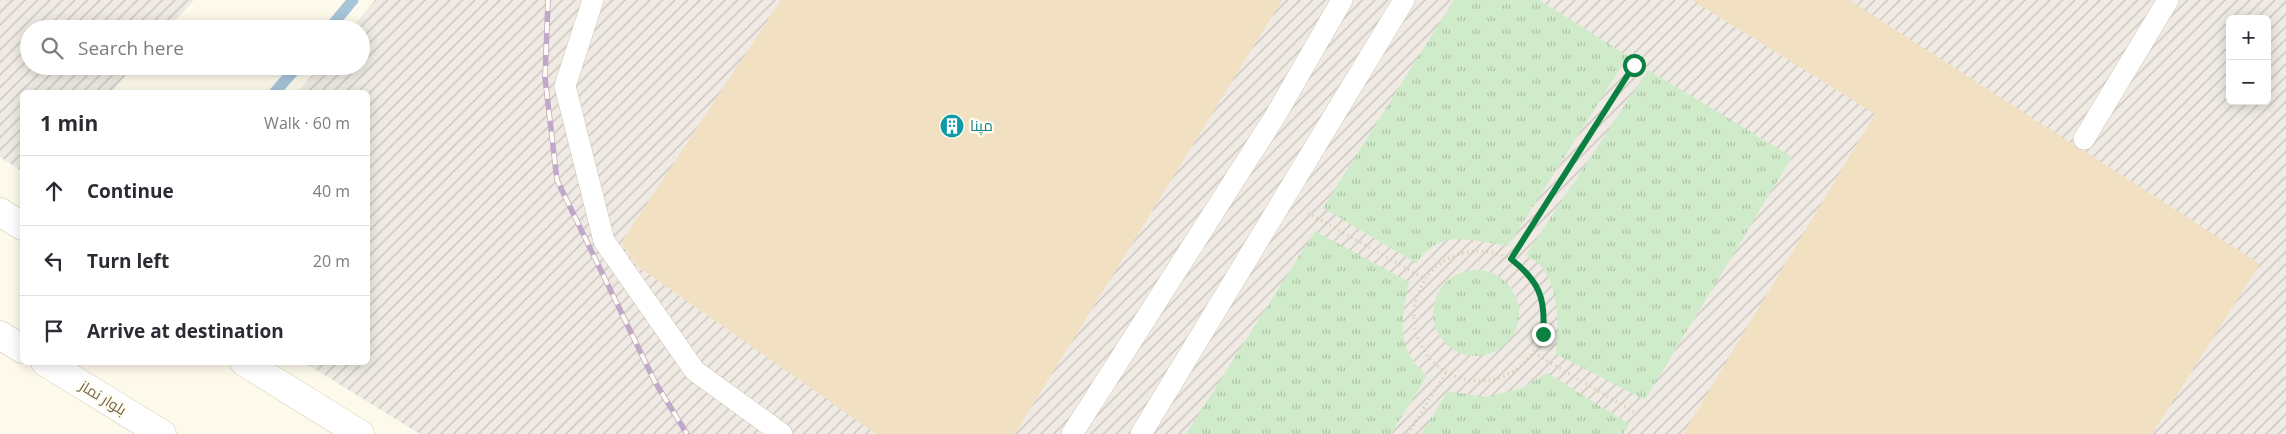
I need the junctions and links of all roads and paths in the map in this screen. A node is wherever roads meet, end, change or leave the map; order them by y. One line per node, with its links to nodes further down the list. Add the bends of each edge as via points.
1 (593, 0): 21 (lane, via 565,86 604,241 694,371)
2 (1342, 0): 22 (lane, via 1274,118)
3 (1404, 0): 7 (lane)
4 (2168, 0): 6 (lane)
5 (1634, 65): 10 (path)
6 (2084, 139)
7 (1282, 199): 11 (path); 23 (lane)
8 (0, 212): 9 (main road)
9 (20, 225)
10 (1511, 259): 11 (path, via 1491,252 1469,251 1448,258 1430,271); 14 (path, via 1528,272 1540,291 1544,312 1543,334)
11 (1425, 279): 17 (path, via 1418,290 1413,311 1415,332 1423,352)
12 (0, 335): 13 (main road)
13 (20, 348)
14 (1534, 353): 17 (path, via 1519,368 1500,379 1478,382 1457,379); 18 (path)
15 (50, 365): 19 (main road, بلوار نماز)
16 (249, 365): 20 (main road)
17 (1446, 372): 24 (path)
18 (1637, 414)
19 (162, 434)
20 (360, 434)
21 (782, 434)
22 (1072, 434)
23 (1141, 434)
24 (1408, 434)

